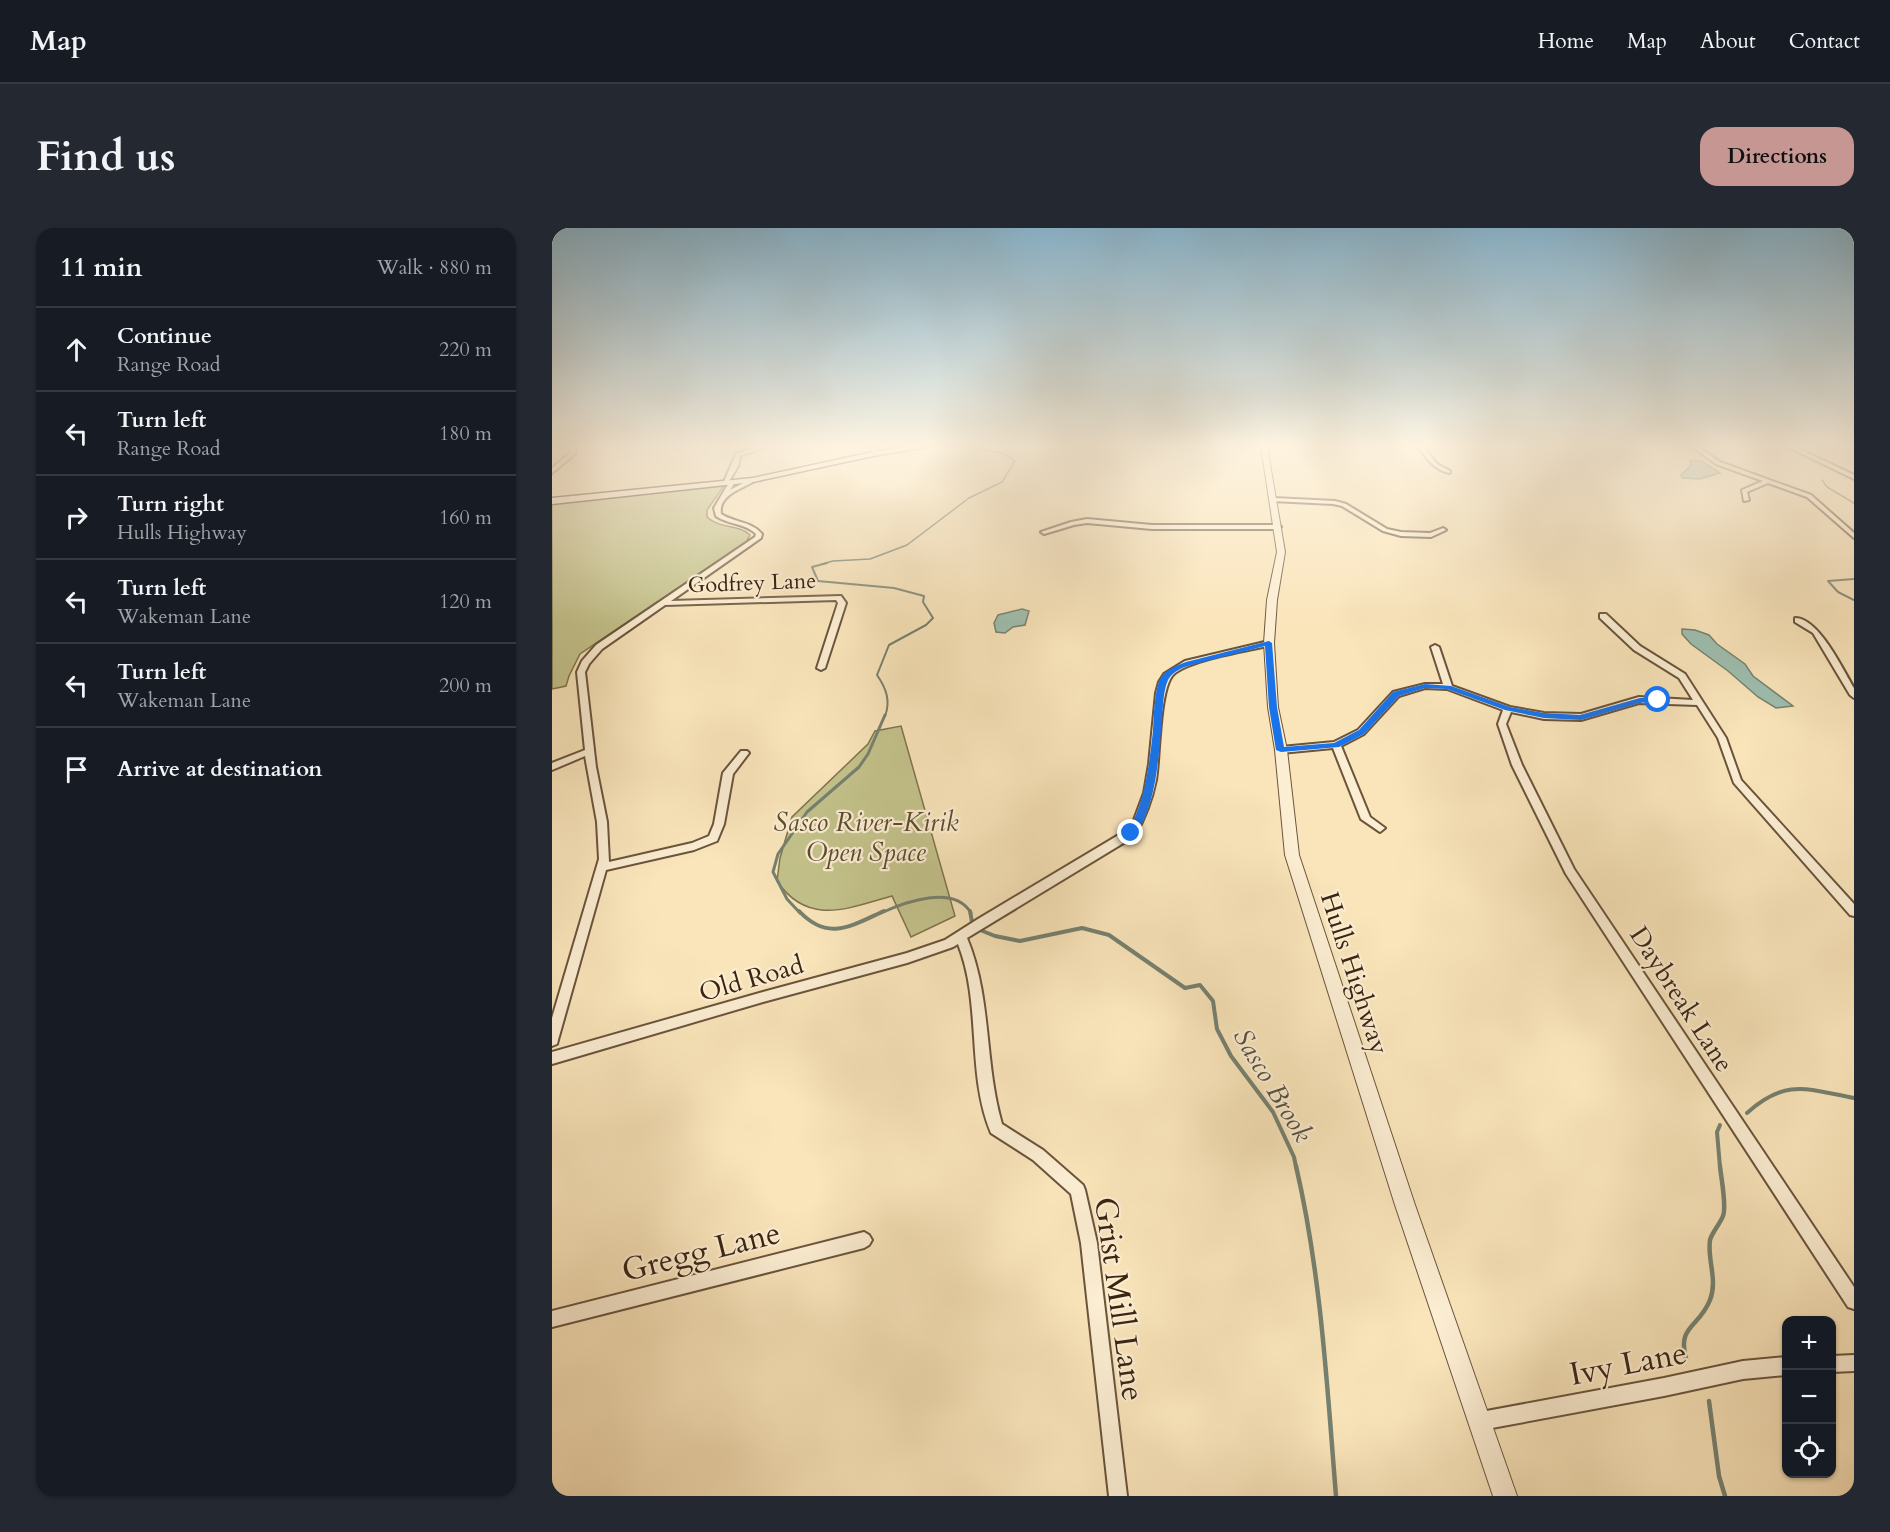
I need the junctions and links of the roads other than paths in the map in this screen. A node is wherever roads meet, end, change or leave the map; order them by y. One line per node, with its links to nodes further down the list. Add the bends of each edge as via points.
1 (719, 505): 9 (street, via 718,515 756,529 758,538)
2 (1275, 505): 5 (street, Hulls Highway)
3 (1342, 505): 6 (street, via 1385,530 1401,534 1431,535)
4 (1819, 505): 8 (street)
5 (1278, 527): 7 (street, via 1152,527 1087,521); 12 (street, Hulls Highway, via 1281,552)
6 (1443, 530)
7 (1044, 532)
8 (1854, 536)
9 (664, 603): 14 (street, Godfrey Lane, via 838,598 842,603); 21 (street, via 599,647 585,663 581,672)
10 (1603, 616): 17 (street, via 1636,648 1682,676)
11 (1798, 620): 16 (street, via 1816,632)
12 (1269, 643): 20 (street, Hulls Highway, via 1273,707); 27 (street, Old Road, via 1188,663 1165,678 1147,795 1140,821 1131,833)
13 (1435, 647): 15 (street)
14 (821, 668)
15 (1448, 687): 18 (street); 19 (street, via 1425,686 1396,694 1362,732)
16 (1854, 695)
17 (1699, 704): 18 (street, via 1640,700 1581,717 1544,716); 26 (street, via 1722,738 1737,781)
18 (1508, 709): 31 (street, Daybreak Lane, via 1502,724 1517,765 1570,871)
19 (1336, 745): 20 (street); 24 (street, via 1366,819)
20 (1281, 750): 36 (street, Hulls Highway, via 1292,855 1405,1205)
21 (590, 751): 23 (street); 25 (street, via 602,822)
22 (744, 753): 25 (street, via 728,773 713,838)
23 (552, 767)
24 (1380, 828)
25 (602, 867): 28 (street)
26 (1854, 912)
27 (966, 934): 29 (street, Old Road, via 907,958); 37 (street, Grist Mill Lane, via 986,1094 996,1128 1038,1155 1078,1191 1089,1243)
28 (552, 1040)
29 (552, 1058)
30 (864, 1240): 32 (street, Gregg Lane)
31 (1854, 1301)
32 (552, 1319)
33 (1854, 1363): 34 (street)
34 (1836, 1364)
35 (1782, 1366): 36 (street, Ivy Lane, via 1743,1370)
36 (1481, 1421): 38 (street, Hulls Highway)
37 (1118, 1496)
38 (1505, 1496)

